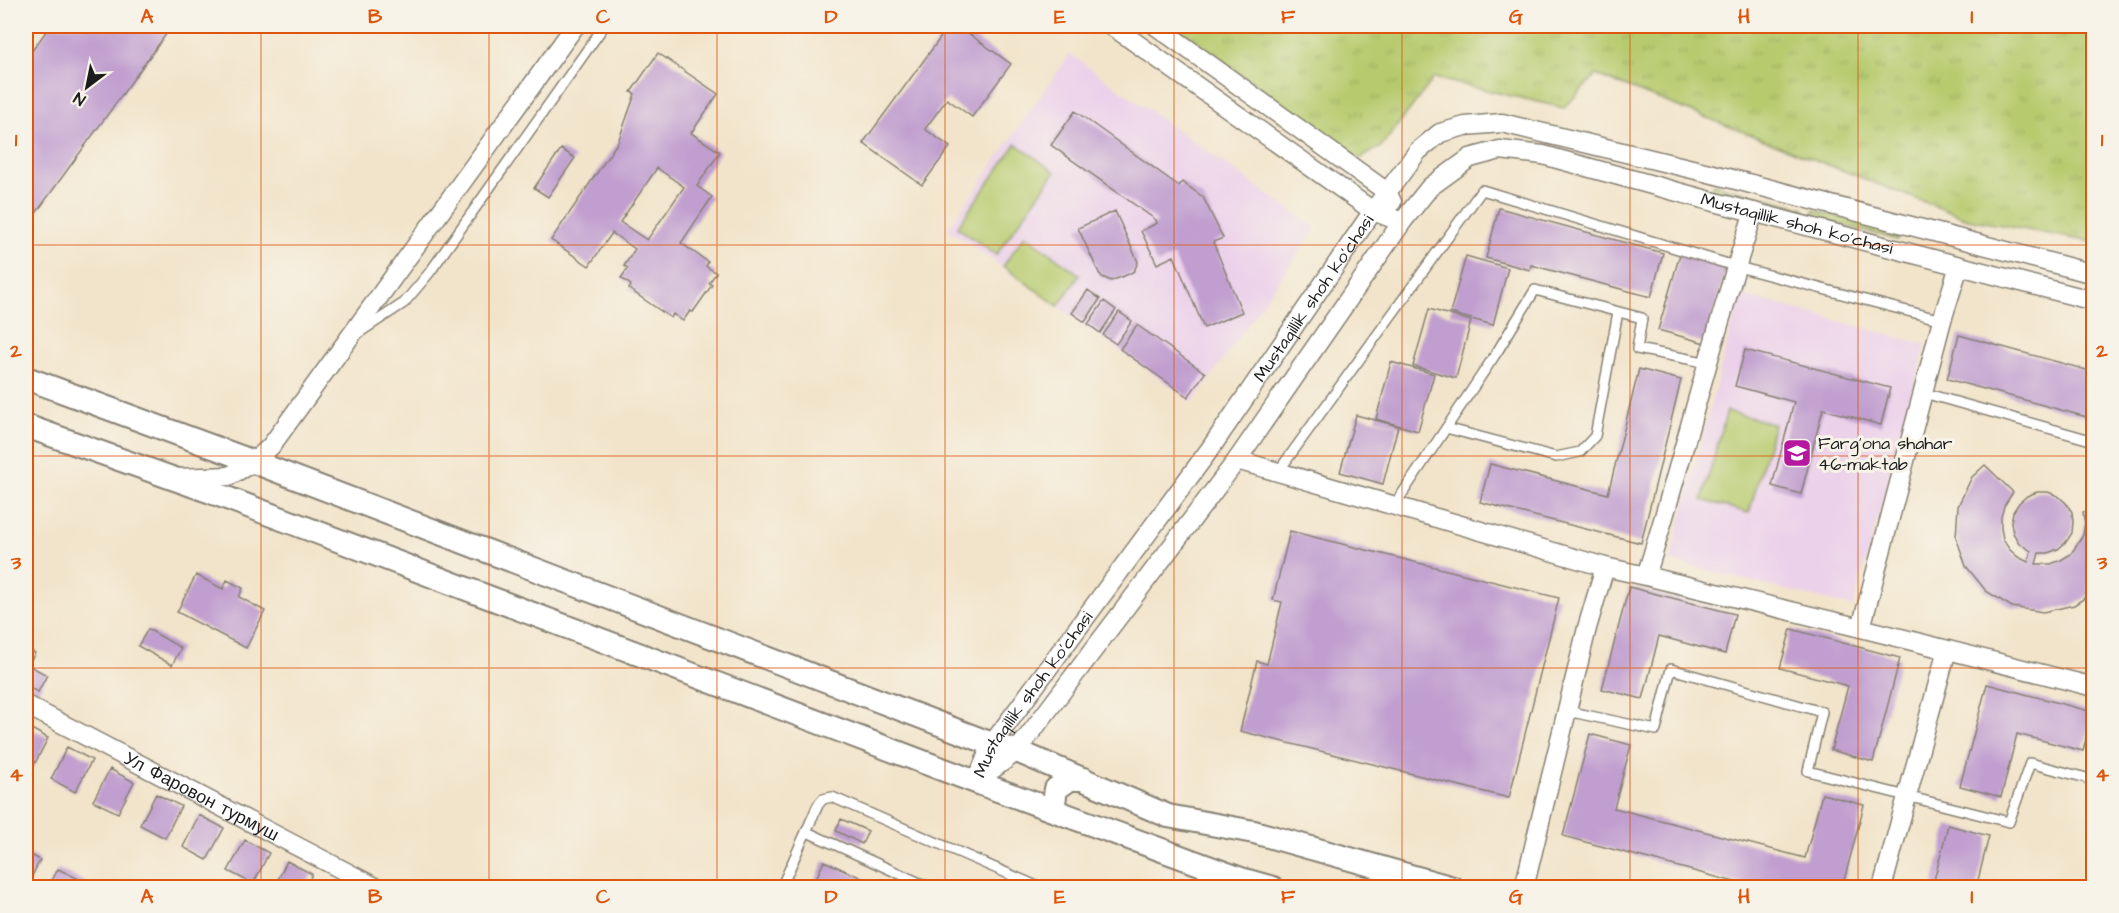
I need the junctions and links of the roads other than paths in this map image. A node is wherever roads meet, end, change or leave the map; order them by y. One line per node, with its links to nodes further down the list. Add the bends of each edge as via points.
1 (576, 26): 15 (street)
2 (604, 26): 15 (lane, via 430,272 404,303)
3 (1112, 26): 6 (street)
4 (1156, 26): 5 (street)
5 (1387, 192): 6 (street, Mustaqillik shoh ko'chasi); 8 (street); 11 (street, Mustaqillik shoh ko'chasi, via 1418,151 1440,133 1502,123)
6 (1373, 211): 8 (street); 34 (street, Mustaqillik shoh ko'chasi, via 1210,449)
7 (1754, 212): 8 (street, Mustaqillik shoh ko'chasi, via 1543,155 1500,150 1470,158 1430,187); 9 (street, Mustaqillik shoh ko'chasi); 10 (street)
8 (1402, 222): 22 (street, Mustaqillik shoh ko'chasi)
9 (1959, 266): 12 (street, Mustaqillik shoh ko'chasi); 14 (street)
10 (1738, 267): 14 (lane); 16 (street); 24 (lane, via 1482,190)
11 (2094, 274)
12 (2094, 301)
13 (1618, 312): 16 (lane, via 1642,318 1637,349); 20 (lane, via 1535,290); 20 (lane, via 1595,435 1580,452 1556,457)
14 (1942, 320): 18 (street)
15 (346, 342): 23 (street, via 271,446)
16 (1709, 363): 28 (street)
17 (26, 378): 23 (street)
18 (1924, 393): 21 (lane); 29 (street)
19 (26, 426): 25 (street)
20 (1446, 428): 26 (lane)
21 (2094, 441)
22 (1237, 460): 24 (street); 35 (street, Mustaqillik shoh ko'chasi)
23 (254, 462): 25 (street, via 229,476); 34 (street)
24 (1278, 472): 26 (street)
25 (172, 478): 38 (street)
26 (1394, 506): 27 (street)
27 (1605, 567): 28 (street); 33 (street)
28 (1646, 576): 29 (street)
29 (1861, 628): 30 (street)
30 (1947, 650): 31 (street); 39 (street)
31 (2094, 687)
32 (26, 705): 42 (street, Ул Фаровон турмуш)
33 (1567, 711): 39 (lane, via 1656,730 1671,669 1822,712 1808,771); 48 (street)
34 (992, 744): 35 (street); 38 (street, Mustaqillik shoh ko'chasi)
35 (1017, 751): 36 (street); 38 (street, Mustaqillik shoh ko'chasi)
36 (1084, 779): 40 (street, via 1070,779 1056,789); 47 (street, via 1168,816 1254,832)
37 (2094, 780): 39 (lane, via 2030,763 2009,822)
38 (976, 782): 40 (street)
39 (1907, 795): 49 (street)
40 (1053, 810): 46 (street)
41 (807, 832): 43 (lane); 44 (lane); 45 (lane, via 818,805 832,797)
42 (377, 888)
43 (781, 888)
44 (931, 888)
45 (1041, 888)
46 (1273, 888)
47 (1453, 888)
48 (1524, 888)
49 (1882, 888)

